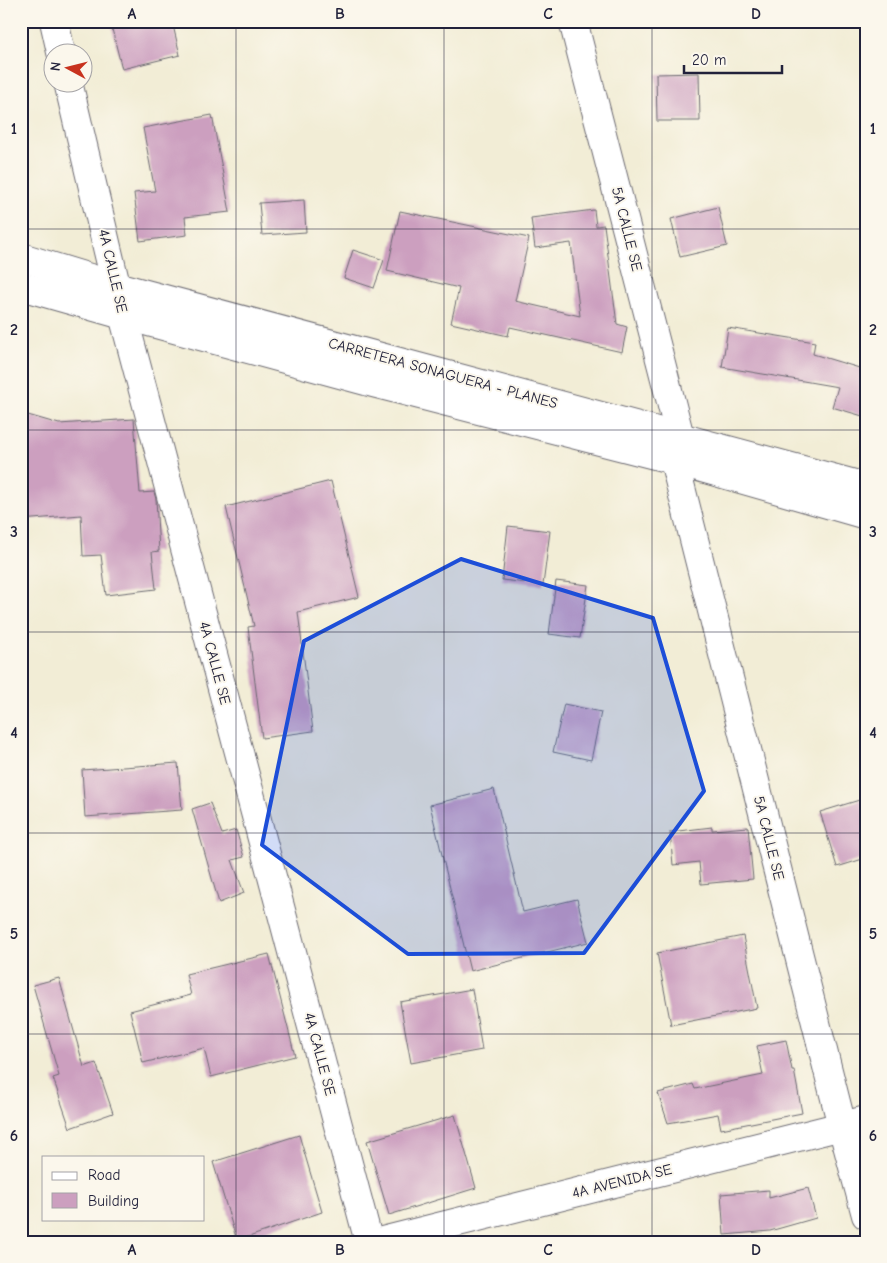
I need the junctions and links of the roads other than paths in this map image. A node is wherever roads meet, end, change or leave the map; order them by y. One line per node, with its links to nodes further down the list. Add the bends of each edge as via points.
1 (54, 21): 3 (street)
2 (574, 21): 9 (street, 5A CALLE SE)
3 (59, 42)
4 (70, 92): 7 (street, 4A CALLE SE)
5 (21, 257): 7 (street, CARRETERA SONAGUERA - PLANES)
6 (21, 286): 8 (street, CARRETERA SONAGUERA - PLANES)
7 (116, 286): 8 (street, 4A CALLE SE); 9 (street, CARRETERA SONAGUERA - PLANES)
8 (123, 316): 9 (street, CARRETERA SONAGUERA - PLANES, via 382,385); 14 (street, 4A CALLE SE)
9 (677, 448): 10 (street, CARRETERA SONAGUERA - PLANES); 11 (street, CARRETERA SONAGUERA - PLANES); 12 (street, 5A CALLE SE)
10 (866, 487)
11 (866, 515)
12 (854, 1123): 13 (street, 5A CALLE SE); 15 (street, 4A AVENIDA SE)
13 (866, 1215)
14 (370, 1242)
15 (378, 1242)

